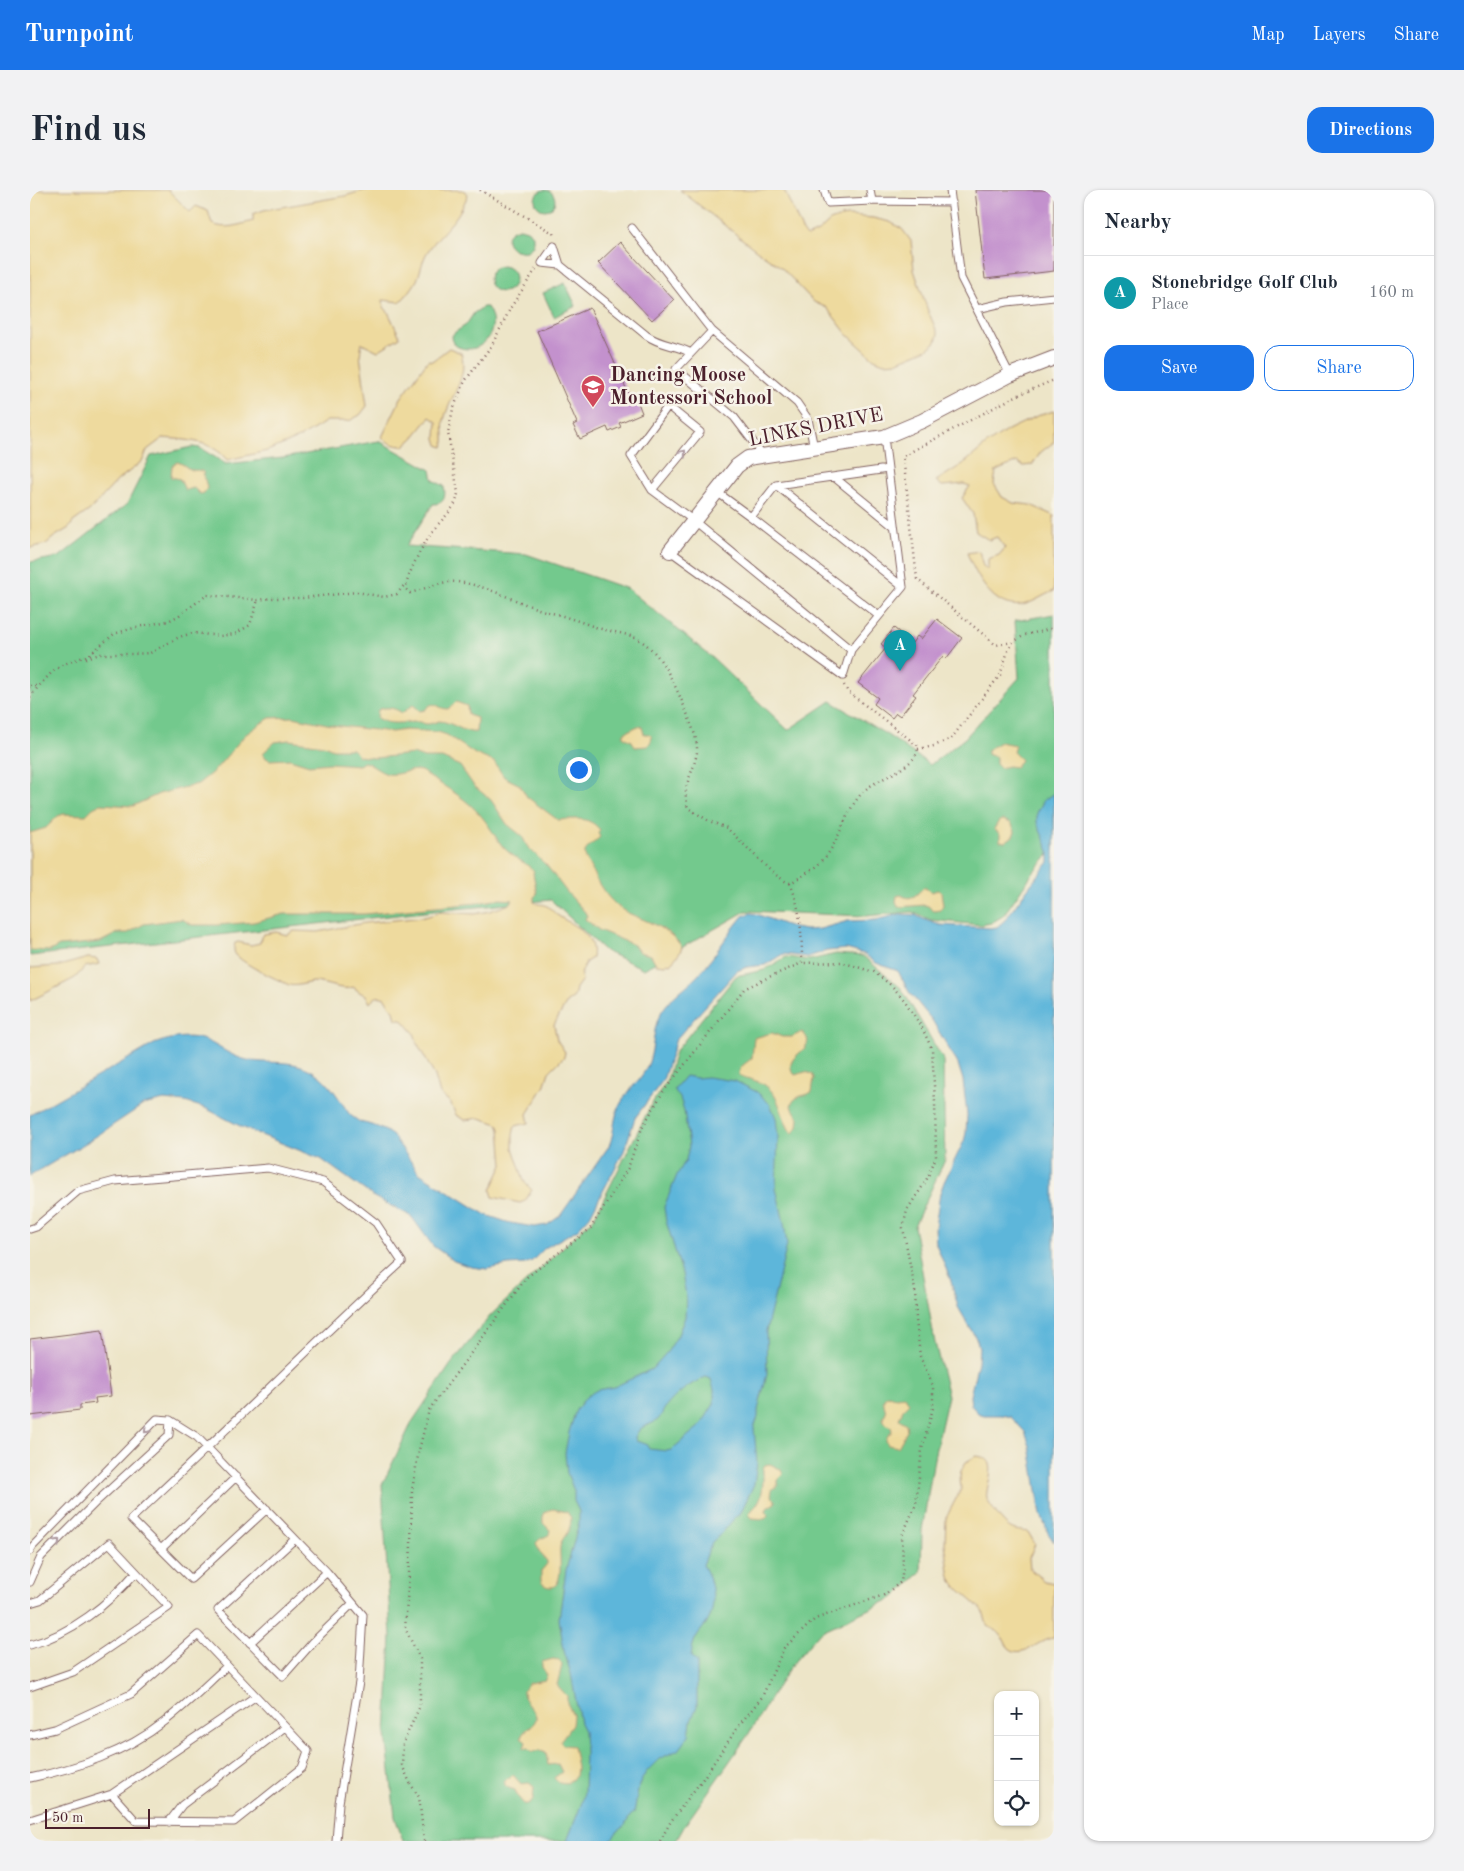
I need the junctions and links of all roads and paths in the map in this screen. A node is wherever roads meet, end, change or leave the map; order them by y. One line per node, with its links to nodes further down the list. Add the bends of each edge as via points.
1 (480, 190): 8 (path, via 553,233)
2 (824, 190): 5 (lane, via 828,203)
3 (870, 190): 5 (lane)
4 (950, 190): 6 (lane)
5 (872, 201): 6 (lane)
6 (952, 202): 12 (lane, via 961,278)
7 (632, 228): 13 (lane)
8 (554, 246): 9 (lane); 10 (lane)
9 (542, 263): 10 (lane); 30 (path, via 537,266 492,345 470,372 461,390 448,433 457,500 429,535)
10 (560, 265): 14 (lane, via 655,342)
11 (1054, 297): 12 (lane)
12 (977, 309): 16 (lane)
13 (712, 331): 14 (lane); 19 (lane, via 797,403 808,419)
14 (691, 353): 20 (lane, via 676,369 734,417)
15 (1054, 358): 16 (street, LINKS DRIVE)
16 (1010, 375): 18 (street, LINKS DRIVE)
17 (1054, 380): 35 (path, via 1014,397 903,456 917,579 996,646)
18 (884, 437): 19 (street, LINKS DRIVE); 21 (lane)
19 (814, 448): 20 (street, LINKS DRIVE)
20 (763, 455): 25 (street, LINKS DRIVE, via 742,462)
21 (888, 469): 22 (lane); 28 (lane)
22 (834, 477): 23 (lane); 28 (lane)
23 (776, 485): 26 (lane); 31 (lane)
24 (652, 490): 24 (lane, one-way to 24, via 700,432 668,406 631,456); 27 (lane)
25 (717, 492): 26 (lane); 27 (street, LINKS DRIVE)
26 (751, 517): 33 (lane)
27 (694, 521): 29 (street, LINKS DRIVE); 36 (lane)
28 (895, 527): 31 (lane)
29 (670, 550): 38 (lane)
30 (406, 583): 32 (path, via 397,594 384,597 357,592); 43 (path, via 410,593 457,582 498,592 547,612 631,635 650,648 676,688 697,746 697,757 686,788 688,808 727,828 773,873)
31 (903, 587): 33 (lane)
32 (258, 600): 37 (path, via 207,595 168,621 114,634 89,655); 37 (path, via 250,625 235,634 193,633 150,652 100,654)
33 (879, 616): 36 (lane)
34 (1054, 628): 35 (path, via 1025,635)
35 (1013, 642): 42 (path, via 1000,676 951,739)
36 (851, 650): 38 (lane)
37 (77, 660): 40 (path, via 64,664)
38 (843, 676): 42 (path, via 848,692 916,745)
39 (30, 686): 40 (path)
40 (38, 686): 41 (path)
41 (30, 697)
42 (918, 750): 43 (path, via 909,764 866,788 827,855)
43 (790, 883): 44 (path, via 796,897)
44 (802, 962): 71 (path, via 744,990 663,1092 642,1128 628,1168 590,1229 527,1277 429,1410 412,1490 405,1628 420,1659 420,1706 403,1743 402,1765 418,1797); 72 (path, via 841,962 874,972 904,1001 932,1049 936,1157 926,1181 907,1210 902,1228 915,1290 920,1356 932,1386 933,1408 922,1449 916,1504 902,1536 901,1582 884,1595 815,1619 784,1648 762,1697 671,1821)
45 (30, 1229): 47 (lane, via 36,1228 78,1191 115,1181 268,1168 323,1182 376,1223 402,1262)
46 (170, 1420): 47 (lane, via 198,1437); 52 (lane, one-way to 52, via 157,1419); 53 (lane, one-way to 46, via 41,1557 168,1435)
47 (208, 1448): 48 (lane); 51 (lane, via 131,1519)
48 (236, 1477): 49 (lane); 51 (lane)
49 (267, 1509): 50 (lane); 51 (lane, via 191,1579)
50 (295, 1539): 55 (lane); 59 (lane, via 218,1610)
51 (161, 1549)
52 (30, 1551)
53 (32, 1571): 56 (lane)
54 (136, 1572): 57 (lane, via 109,1543 40,1600); 60 (lane, via 121,1590 96,1610 44,1642); 62 (lane, via 169,1607 72,1672)
55 (328, 1572): 58 (lane); 59 (lane)
56 (30, 1582)
57 (30, 1603)
58 (352, 1603): 59 (lane, via 283,1676); 70 (lane, via 363,1615 359,1682)
59 (250, 1643)
60 (30, 1645)
61 (227, 1666): 63 (lane); 65 (lane, via 198,1635 131,1694 55,1729); 66 (lane, via 163,1723 117,1751 66,1771)
62 (30, 1686)
63 (256, 1696): 64 (lane); 67 (lane)
64 (285, 1727): 69 (lane, via 182,1806); 69 (lane, via 308,1751 302,1768 234,1822)
65 (30, 1735)
66 (30, 1778)
67 (112, 1794): 68 (lane); 69 (lane, via 136,1821)
68 (30, 1820)
69 (170, 1822)
70 (336, 1841)
71 (424, 1841)
72 (660, 1841)

